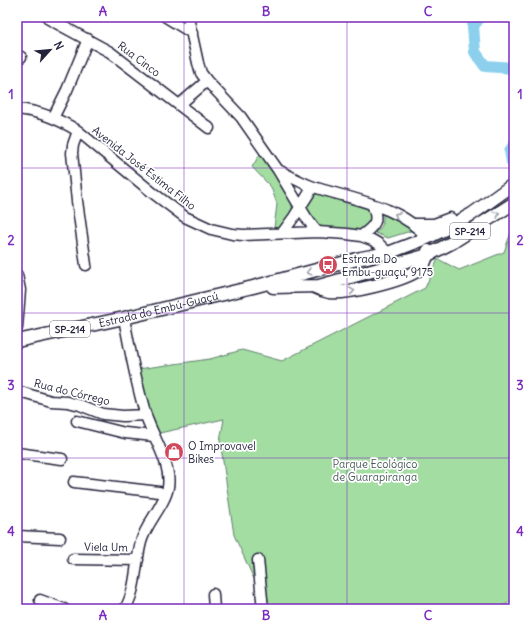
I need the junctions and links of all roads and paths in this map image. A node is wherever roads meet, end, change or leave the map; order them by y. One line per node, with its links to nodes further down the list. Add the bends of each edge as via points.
1 (166, 17): 4 (street)
2 (188, 17): 4 (street)
3 (49, 19): 5 (street, Rua Cinco)
4 (192, 33): 6 (street, via 201,73)
5 (88, 39): 7 (street, Rua Cinco, via 110,52); 9 (street)
6 (207, 81): 7 (street); 12 (street, via 241,117)
7 (179, 105): 10 (street, Rua Cinco)
8 (17, 109): 9 (street, Avenida José Estima Filho, via 38,112)
9 (53, 118): 11 (street, Avenida José Estima Filho)
10 (209, 128)
11 (78, 131): 20 (street, Avenida José Estima Filho, via 168,205 196,223 232,234); 26 (street, via 72,153)
12 (278, 170): 14 (street); 18 (street)
13 (514, 184): 15 (main road, Estrada do Embú-Guaçú / SP-214)
14 (313, 187): 16 (street); 18 (street)
15 (498, 195): 19 (main road, via 434,226); 23 (main road, Estrada do Embú-Guaçú / SP-214, via 472,214)
16 (372, 204): 19 (street, one-way to 16); 22 (street, via 376,222)
17 (513, 204): 25 (main road, Estrada do Embú-Guaçú / SP-214, one-way to 17)
18 (300, 208): 20 (street); 21 (street)
19 (415, 226): 23 (street)
20 (283, 232): 21 (street, Avenida José Estima Filho)
21 (318, 232): 22 (street, Avenida José Estima Filho)
22 (361, 236): 24 (street, Avenida José Estima Filho, via 376,242)
23 (428, 238): 24 (main road, Estrada do Embú-Guaçú / SP-214); 25 (main road)
24 (388, 253): 27 (main road); 29 (main road, Estrada do Embú-Guaçú / SP-214, one-way to 29)
25 (428, 255): 27 (main road, Estrada do Embú-Guaçú / SP-214); 30 (main road, one-way to 25, via 331,292 351,291 385,283 418,270)
26 (86, 265)
27 (395, 265): 30 (main road, Estrada do Embú-Guaçú / SP-214)
28 (17, 275): 31 (street)
29 (254, 287): 30 (main road, Estrada do Embú-Guaçú / SP-214); 32 (main road, Estrada do Embú-Guaçú / SP-214)
30 (314, 287)
31 (18, 290): 33 (street)
32 (124, 318): 34 (main road, Estrada do Embú-Guaçú / SP-214); 36 (street)
33 (17, 328)
34 (17, 341)
35 (17, 391): 36 (street, Rua do Córrego, via 51,401 80,405 103,414)
36 (146, 415): 38 (street)
37 (77, 421): 38 (street, via 125,433)
38 (154, 436): 42 (street, via 168,477)
39 (17, 454): 40 (street)
40 (62, 459)
41 (74, 482): 42 (street)
42 (163, 491): 46 (street, via 161,504 141,541)
43 (17, 536): 44 (street)
44 (60, 538)
45 (73, 558): 46 (street, Viela Um)
46 (138, 560): 51 (street, via 134,586)
47 (258, 560): 53 (street)
48 (214, 594): 52 (street)
49 (40, 600): 50 (street)
50 (64, 609)
51 (125, 609)
52 (214, 609)
53 (263, 609)

